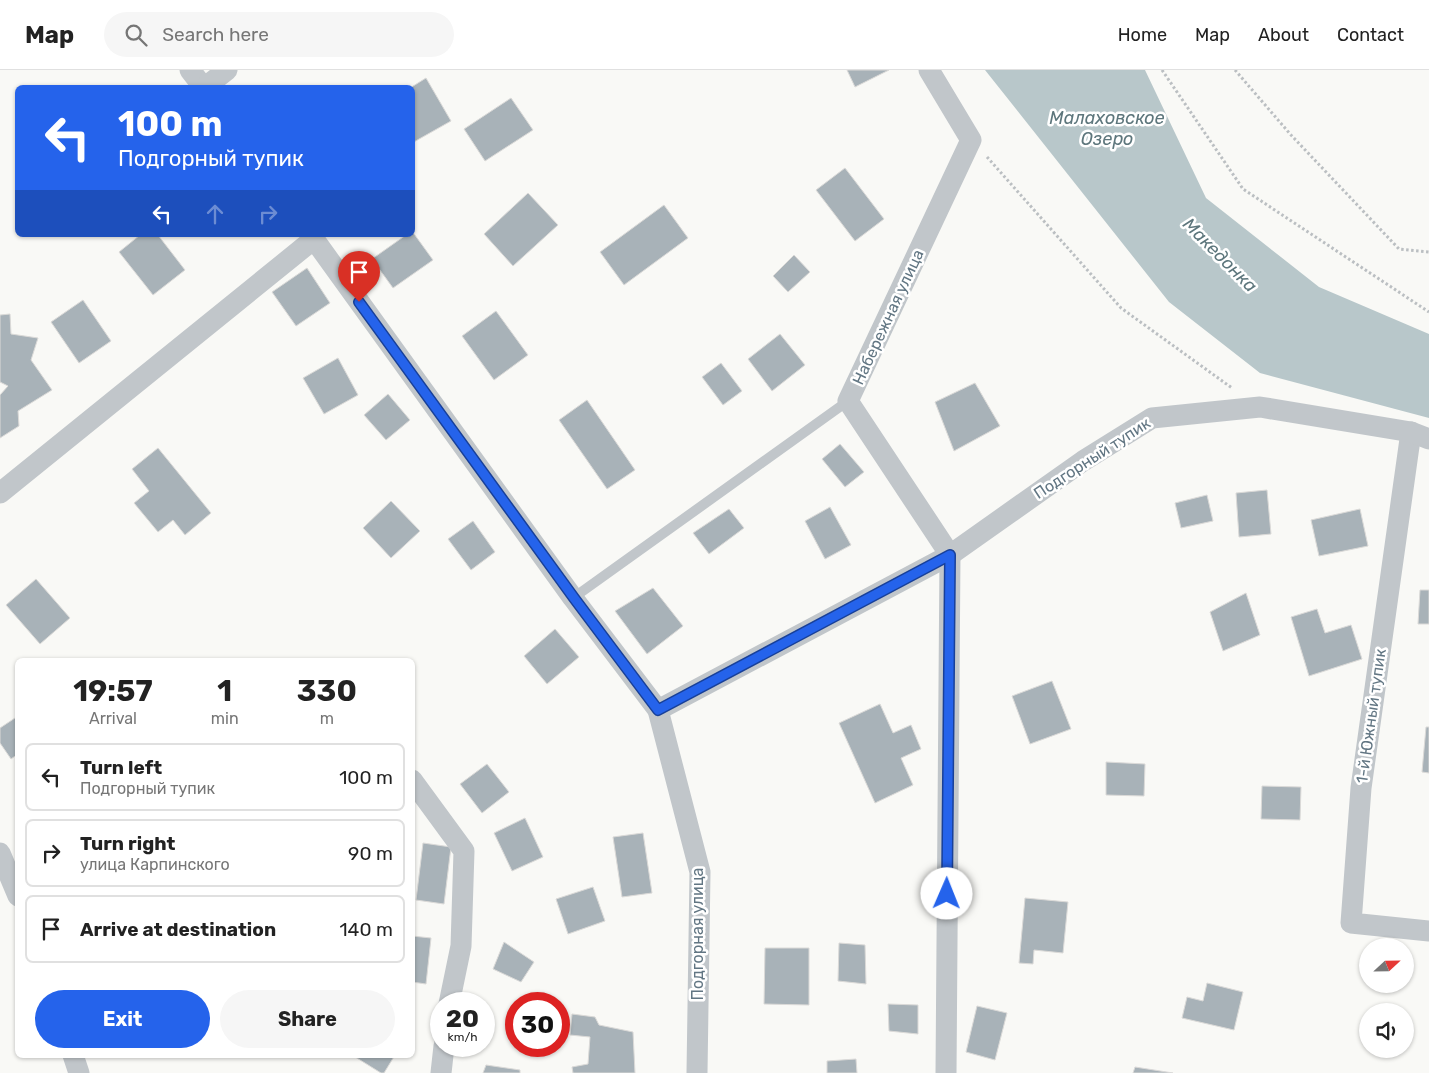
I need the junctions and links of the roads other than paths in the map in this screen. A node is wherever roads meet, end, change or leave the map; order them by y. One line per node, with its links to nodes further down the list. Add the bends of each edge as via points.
1 (190, 70): 4 (street)
2 (227, 70): 5 (street)
3 (929, 70): 7 (street, Набережная улица, via 971,140)
4 (202, 85)
5 (208, 85)
6 (312, 237): 9 (street); 11 (street)
7 (848, 401): 10 (street, Набережная улица); 11 (lane)
8 (1420, 436): 10 (street, Подгорный тупик, via 1260,408 1152,418 1082,461); 16 (street, 1-й Южный тупик, via 1361,788 1351,923)
9 (0, 493)
10 (950, 555): 12 (street, Подгорный тупик); 23 (street)
11 (574, 598): 12 (street)
12 (658, 710): 22 (street, Подгорная улица, via 700,872)
13 (415, 784): 17 (street, via 464,851 461,946)
14 (0, 853): 15 (street)
15 (15, 889)
16 (1429, 931)
17 (451, 992)
18 (443, 1057): 21 (street)
19 (74, 1058): 20 (street)
20 (79, 1073)
21 (441, 1073)
22 (697, 1073)
23 (946, 1073)

